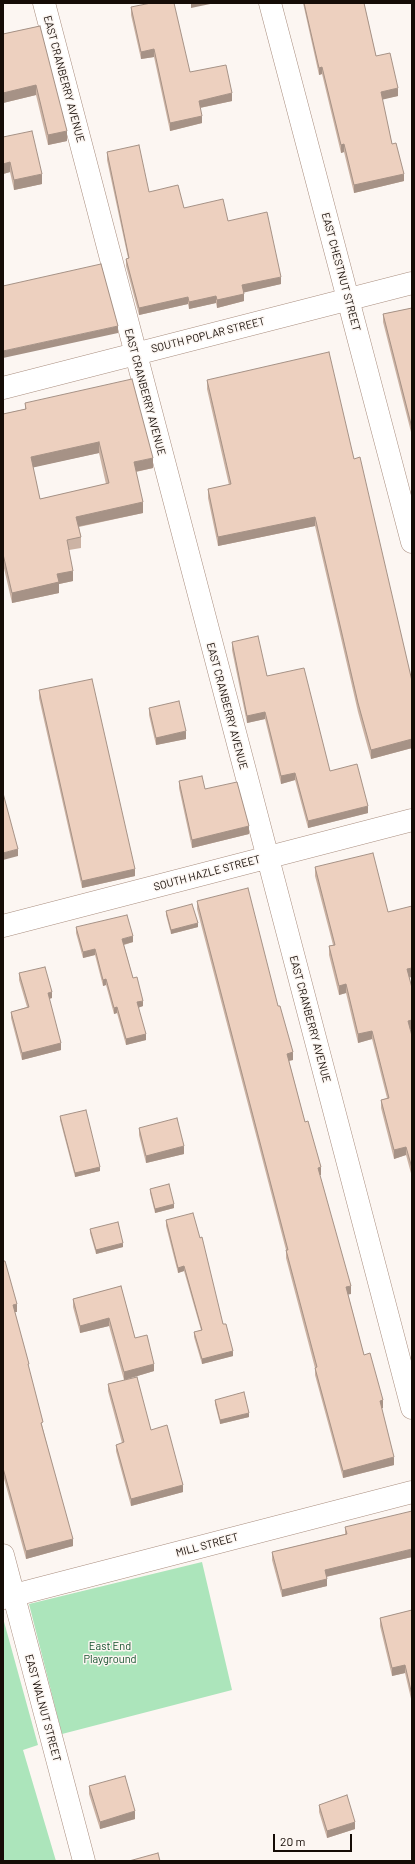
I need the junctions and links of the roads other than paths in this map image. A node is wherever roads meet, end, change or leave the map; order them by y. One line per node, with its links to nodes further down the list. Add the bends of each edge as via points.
1 (44, 3): 5 (street, EAST CRANBERRY AVENUE)
2 (270, 3): 4 (street, EAST CHESTNUT STREET)
3 (412, 283): 4 (street, SOUTH POPLAR STREET)
4 (348, 299): 5 (street, SOUTH POPLAR STREET); 7 (street, EAST CHESTNUT STREET)
5 (135, 354): 6 (street, SOUTH POPLAR STREET); 9 (street, EAST CRANBERRY AVENUE)
6 (3, 388)
7 (412, 542)
8 (412, 820): 9 (street, SOUTH HAZLE STREET)
9 (267, 857): 10 (street, SOUTH HAZLE STREET); 11 (street, EAST CRANBERRY AVENUE)
10 (3, 926)
11 (412, 1408)
12 (412, 1492): 14 (street, MILL STREET)
13 (3, 1555): 14 (street, EAST WALNUT STREET)
14 (8, 1597): 15 (street, EAST WALNUT STREET)
15 (84, 1861)

